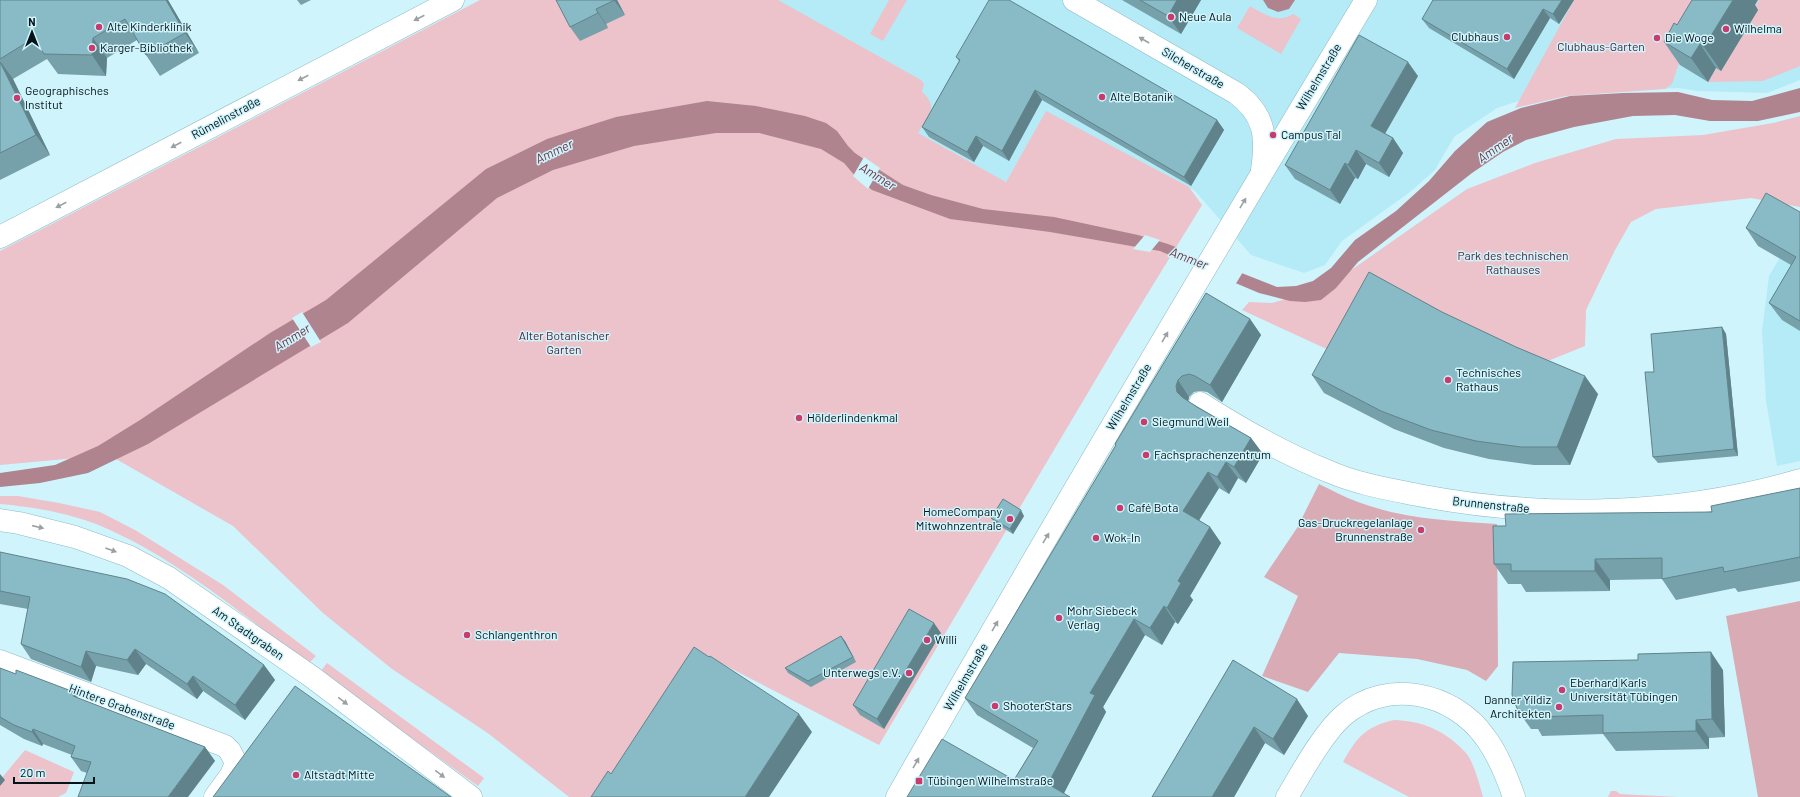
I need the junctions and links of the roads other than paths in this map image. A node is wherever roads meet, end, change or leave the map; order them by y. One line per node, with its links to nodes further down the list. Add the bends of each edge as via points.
1 (453, 0): 5 (main road, Rümelinstraße, one-way to 5)
2 (1074, 0): 4 (main road, Silcherstraße, one-way to 2, via 1263,131 1249,103 1236,93)
3 (1366, 0): 4 (main road, Wilhelmstraße)
4 (1262, 170): 12 (main road, Wilhelmstraße, one-way to 4, via 1026,571)
5 (0, 237)
6 (1200, 403): 7 (main road, Brunnenstraße, via 1246,432 1331,473 1393,490 1464,504 1538,510 1654,507 1723,499 1760,492)
7 (1800, 480)
8 (0, 520): 11 (main road, Am Stadtgraben, one-way to 11, via 75,537 128,556 169,578 312,677)
9 (0, 661): 10 (main road, Hintere Grabenstraße, via 225,746 236,763 231,775)
10 (215, 797)
11 (470, 797)
12 (897, 797)
13 (1288, 797): 14 (main road, via 1327,732 1343,715 1360,703 1392,693 1409,693 1439,701 1457,710 1473,723 1486,737)
14 (1514, 797)

